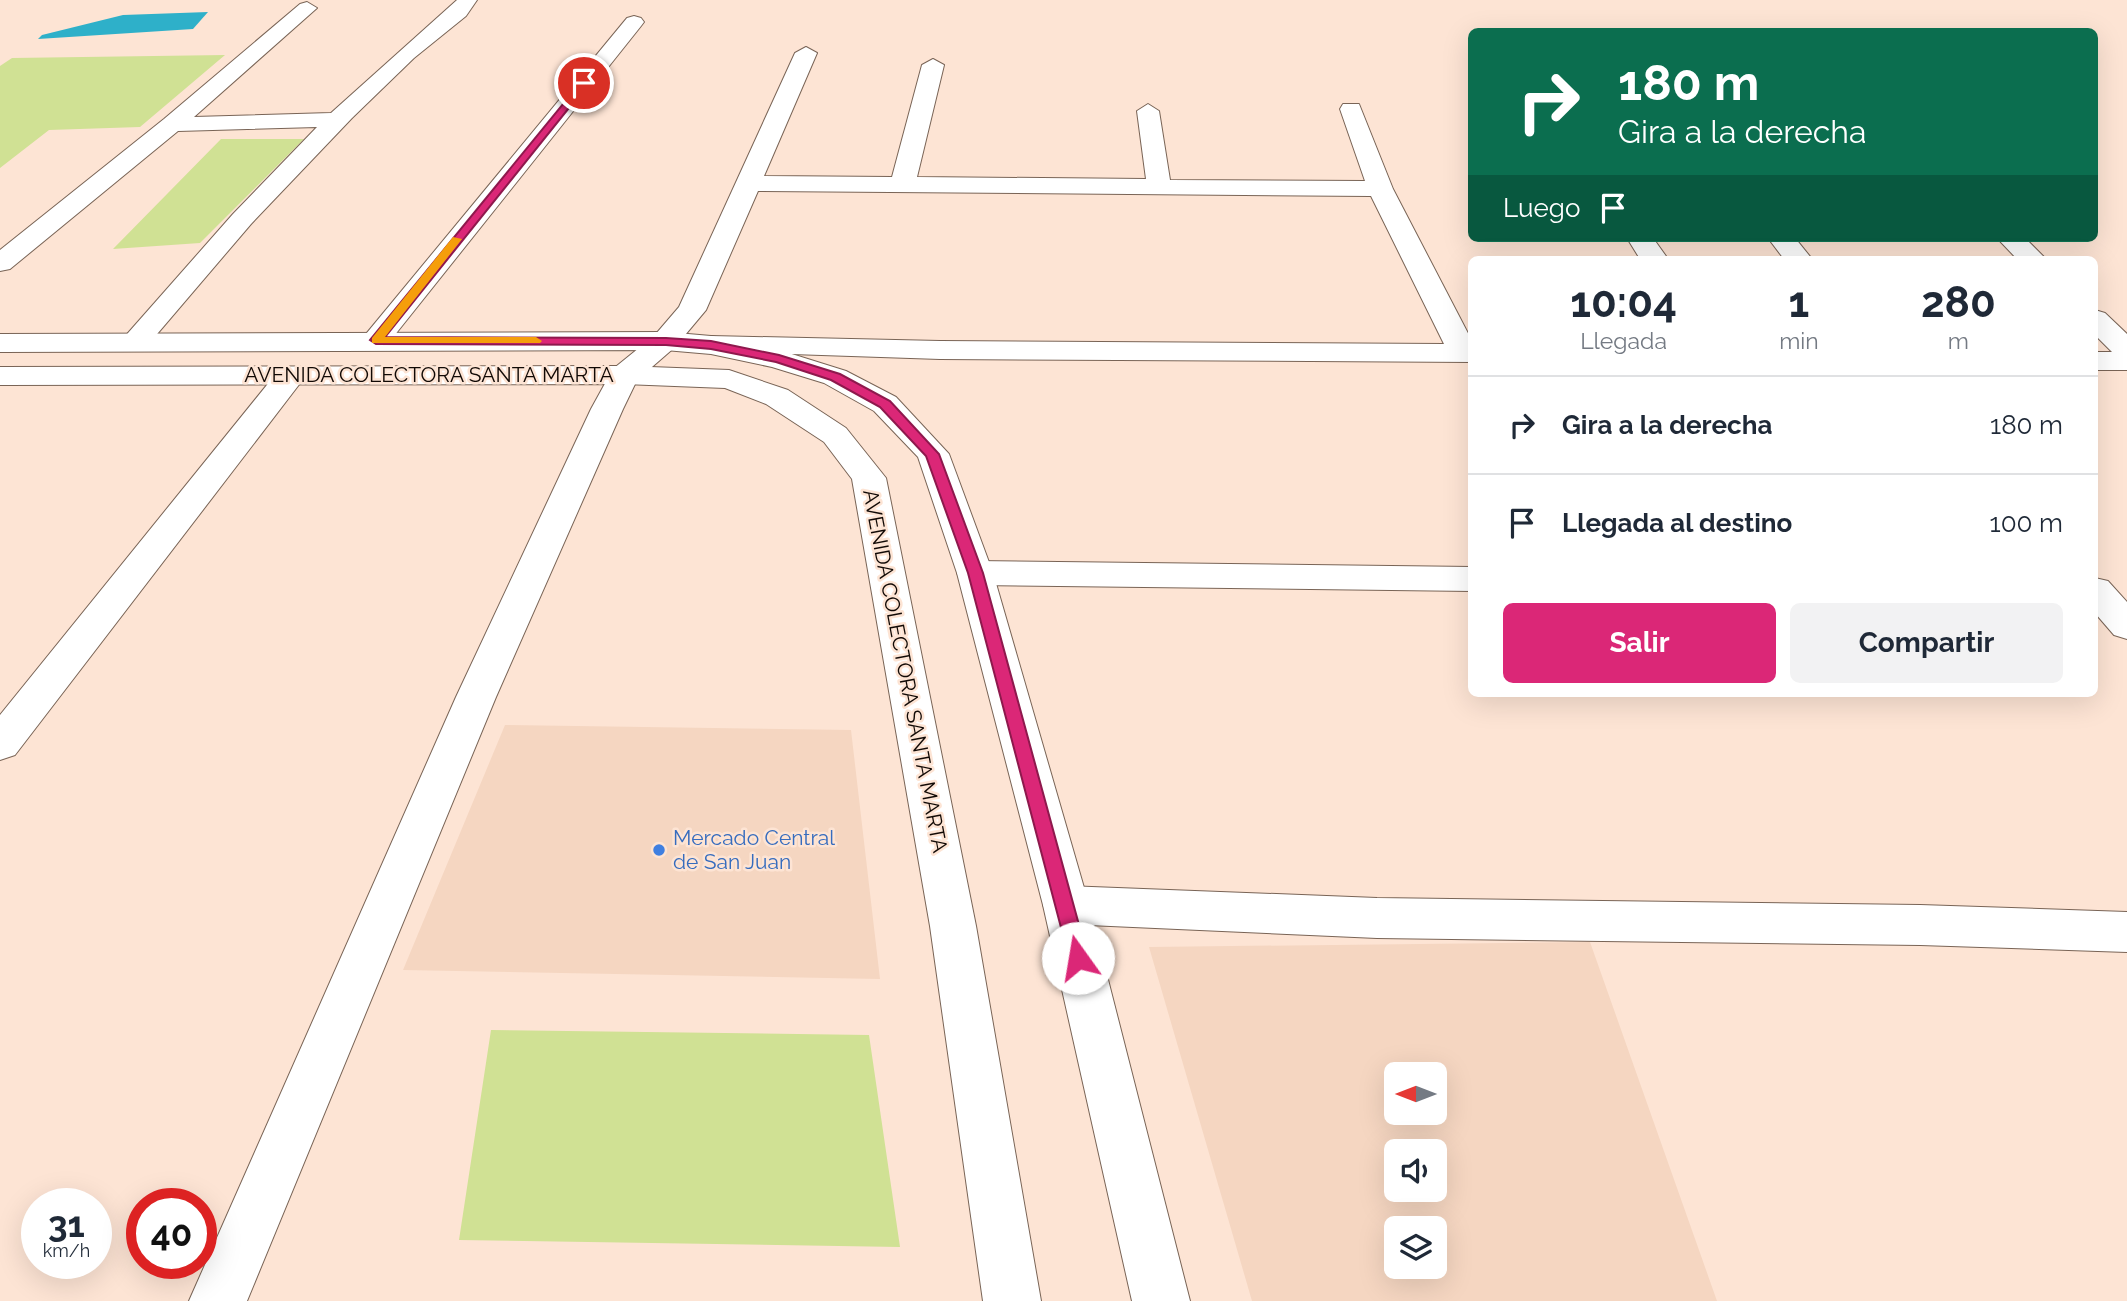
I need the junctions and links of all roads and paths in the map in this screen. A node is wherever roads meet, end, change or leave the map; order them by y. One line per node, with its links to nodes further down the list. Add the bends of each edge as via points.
1 (467, 0): 8 (street)
2 (307, 8): 9 (street)
3 (634, 22): 20 (street)
4 (806, 53): 10 (street)
5 (933, 65): 11 (street)
6 (1351, 109): 13 (street)
7 (1148, 111): 12 (street)
8 (337, 121): 9 (street); 21 (street, via 242,219)
9 (172, 124): 18 (street)
10 (750, 183): 11 (street); 22 (street, via 692,310)
11 (904, 184): 12 (street)
12 (1159, 187): 13 (street)
13 (1380, 189): 26 (street)
14 (1783, 242): 16 (street)
15 (2014, 242): 17 (street)
16 (1795, 256)
17 (2029, 256)
18 (0, 263)
19 (2098, 322): 25 (street)
20 (376, 340): 21 (street, AVENIDA COLECTORA SANTA MARTA); 22 (street, AVENIDA COLECTORA SANTA MARTA)
21 (136, 341): 23 (street, AVENIDA COLECTORA SANTA MARTA)
22 (666, 341): 24 (street, AVENIDA COLECTORA SANTA MARTA); 29 (street)
23 (0, 343)
24 (711, 345): 26 (street); 32 (street, AVENIDA COLECTORA SANTA MARTA, via 835,377 885,404 933,454)
25 (2127, 350)
26 (1467, 353)
27 (2127, 361): 28 (street)
28 (2098, 362)
29 (624, 375): 31 (street, AVENIDA COLECTORA SANTA MARTA); 41 (street, via 476,696); 42 (street, AVENIDA COLECTORA SANTA MARTA, via 730,379 777,397 835,435 869,478 953,926)
30 (0, 376): 31 (street, AVENIDA COLECTORA SANTA MARTA)
31 (290, 376): 38 (street)
32 (975, 573): 33 (street); 39 (street, AVENIDA COLECTORA SANTA MARTA)
33 (1468, 579)
34 (2127, 586): 35 (street)
35 (2098, 588)
36 (2098, 592): 37 (street)
37 (2127, 626)
38 (0, 744)
39 (1066, 905): 40 (street, via 1377,918); 43 (street, AVENIDA COLECTORA SANTA MARTA)
40 (2127, 932)
41 (218, 1301)
42 (1012, 1301)
43 (1161, 1301)

